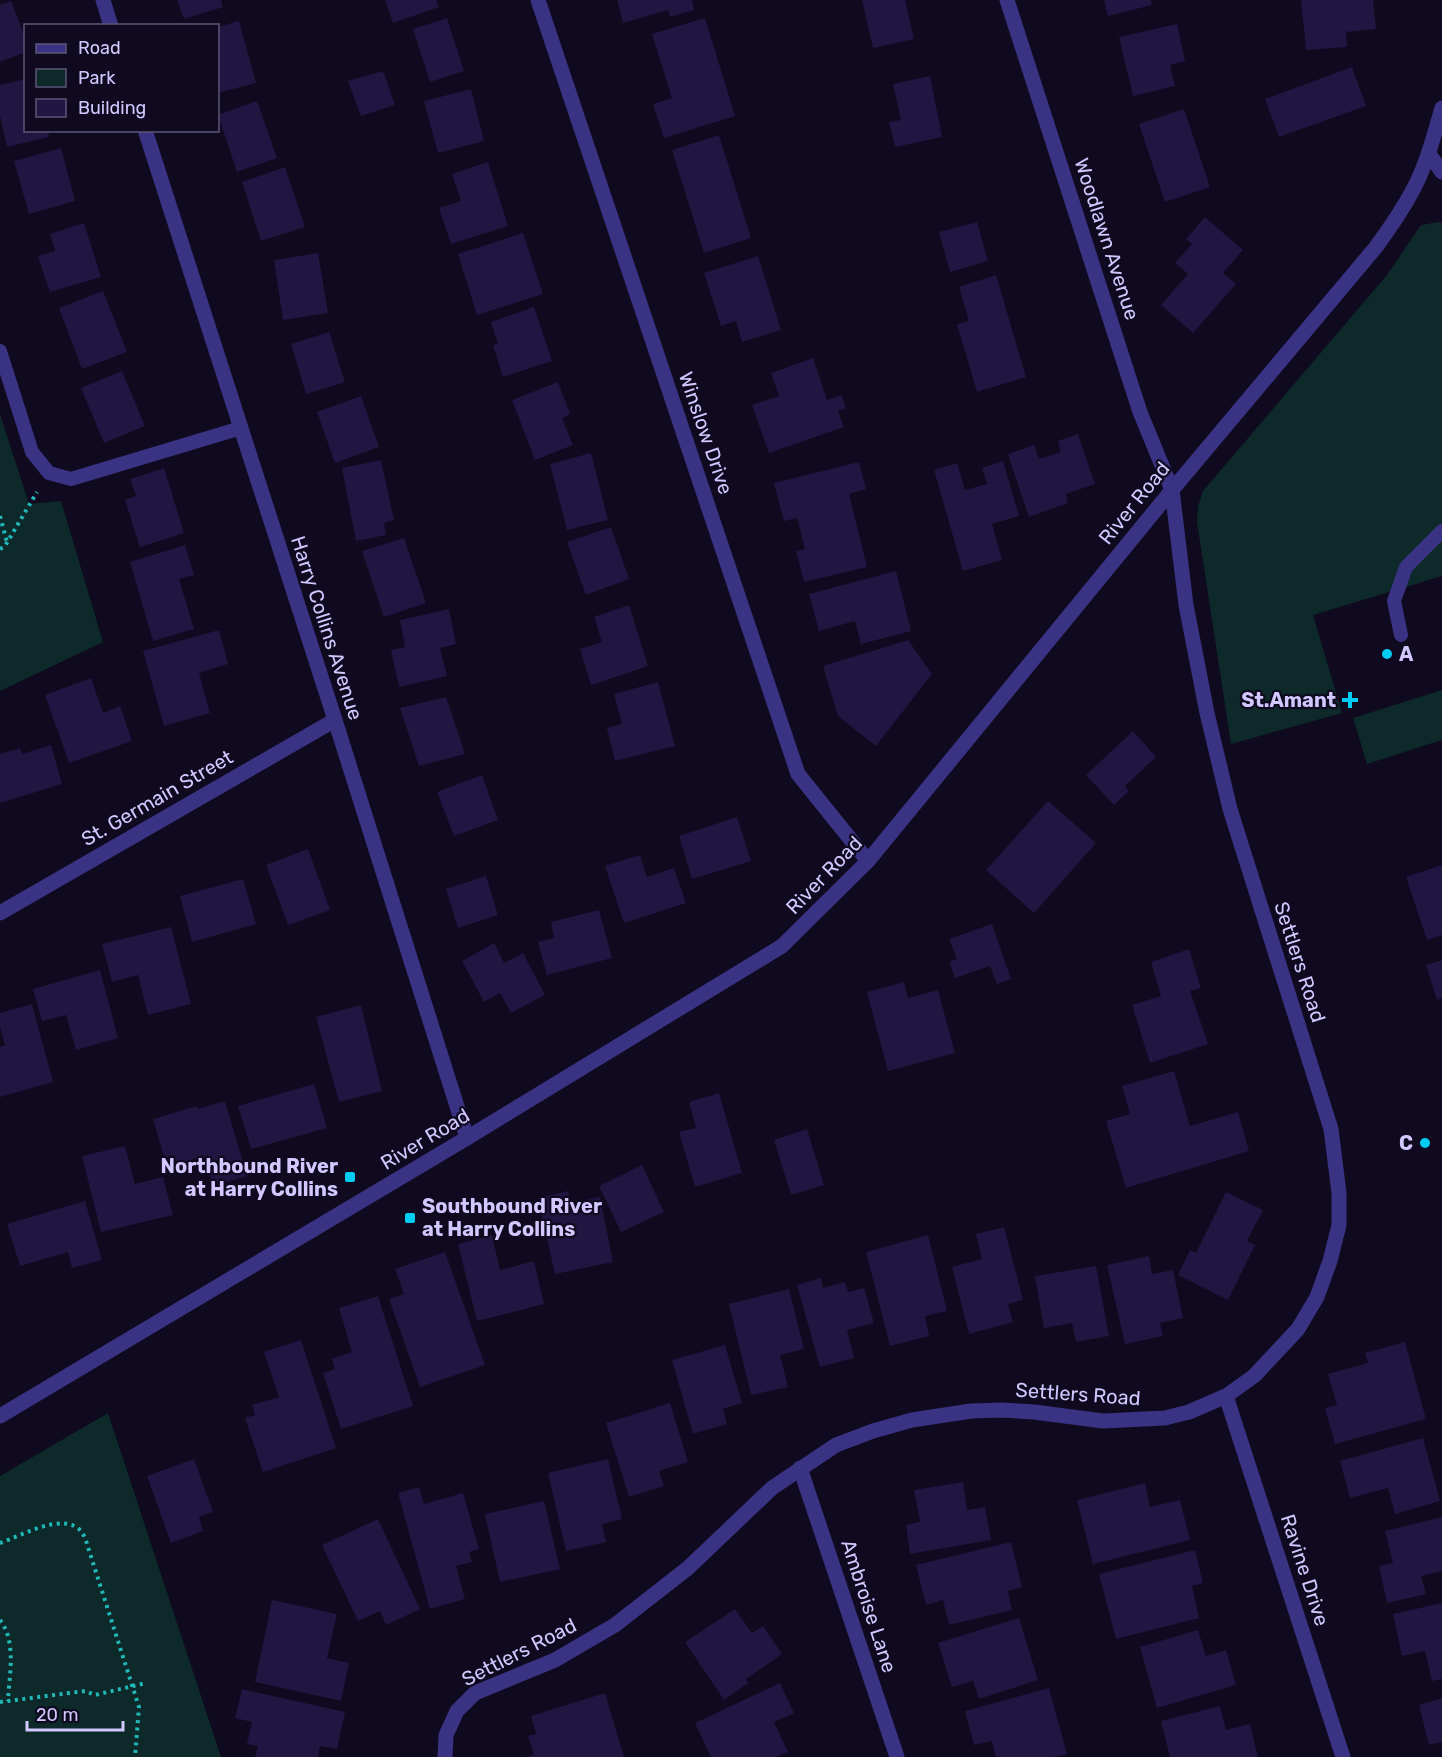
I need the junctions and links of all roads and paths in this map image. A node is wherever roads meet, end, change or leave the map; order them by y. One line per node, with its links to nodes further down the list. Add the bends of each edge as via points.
1 (103, 0): 4 (street)
2 (538, 0): 19 (street, Winslow Drive, via 798,774)
3 (1008, 0): 12 (street, Woodlawn Avenue, via 1140,412)
4 (110, 24)
5 (1442, 108): 7 (street, River Road)
6 (146, 132): 10 (street, Harry Collins Avenue)
7 (1429, 154): 8 (street); 12 (street, River Road, via 1415,187 1376,247)
8 (1442, 172)
9 (0, 351): 11 (lane, via 32,452)
10 (241, 428): 11 (lane, via 70,479); 18 (street, Harry Collins Avenue)
11 (49, 473): 15 (path)
12 (1172, 490): 19 (street, River Road); 22 (street, Settlers Road, via 1186,605 1224,787 1331,1129 1339,1193 1339,1225 1317,1297 1298,1329 1254,1376)
13 (0, 516): 15 (path)
14 (1442, 531): 17 (lane, via 1406,567 1394,601)
15 (7, 543): 16 (path)
16 (0, 549)
17 (1401, 635)
18 (335, 720): 20 (street, St. Germain Street); 21 (street, Harry Collins Avenue)
19 (868, 861): 21 (street, River Road, via 782,946)
20 (0, 914)
21 (466, 1138): 23 (street, River Road)
22 (1226, 1396): 24 (street, Settlers Road, via 1189,1412 1141,1420 1103,1421 1002,1410 912,1420 836,1445); 34 (street, Ravine Drive)
23 (0, 1416)
24 (800, 1468): 32 (street, Settlers Road, via 772,1488 687,1568 615,1625 555,1660 475,1693 457,1711 446,1735); 33 (street, Ambroise Lane)
25 (0, 1543): 28 (path, via 55,1523 66,1523 81,1532)
26 (0, 1620): 29 (path, via 9,1637)
27 (146, 1683): 28 (path)
28 (133, 1685): 29 (path, via 95,1695 85,1691); 31 (path, via 139,1707)
29 (8, 1701): 30 (path)
30 (0, 1702)
31 (135, 1757)
32 (444, 1757)
33 (897, 1757)
34 (1343, 1757)

